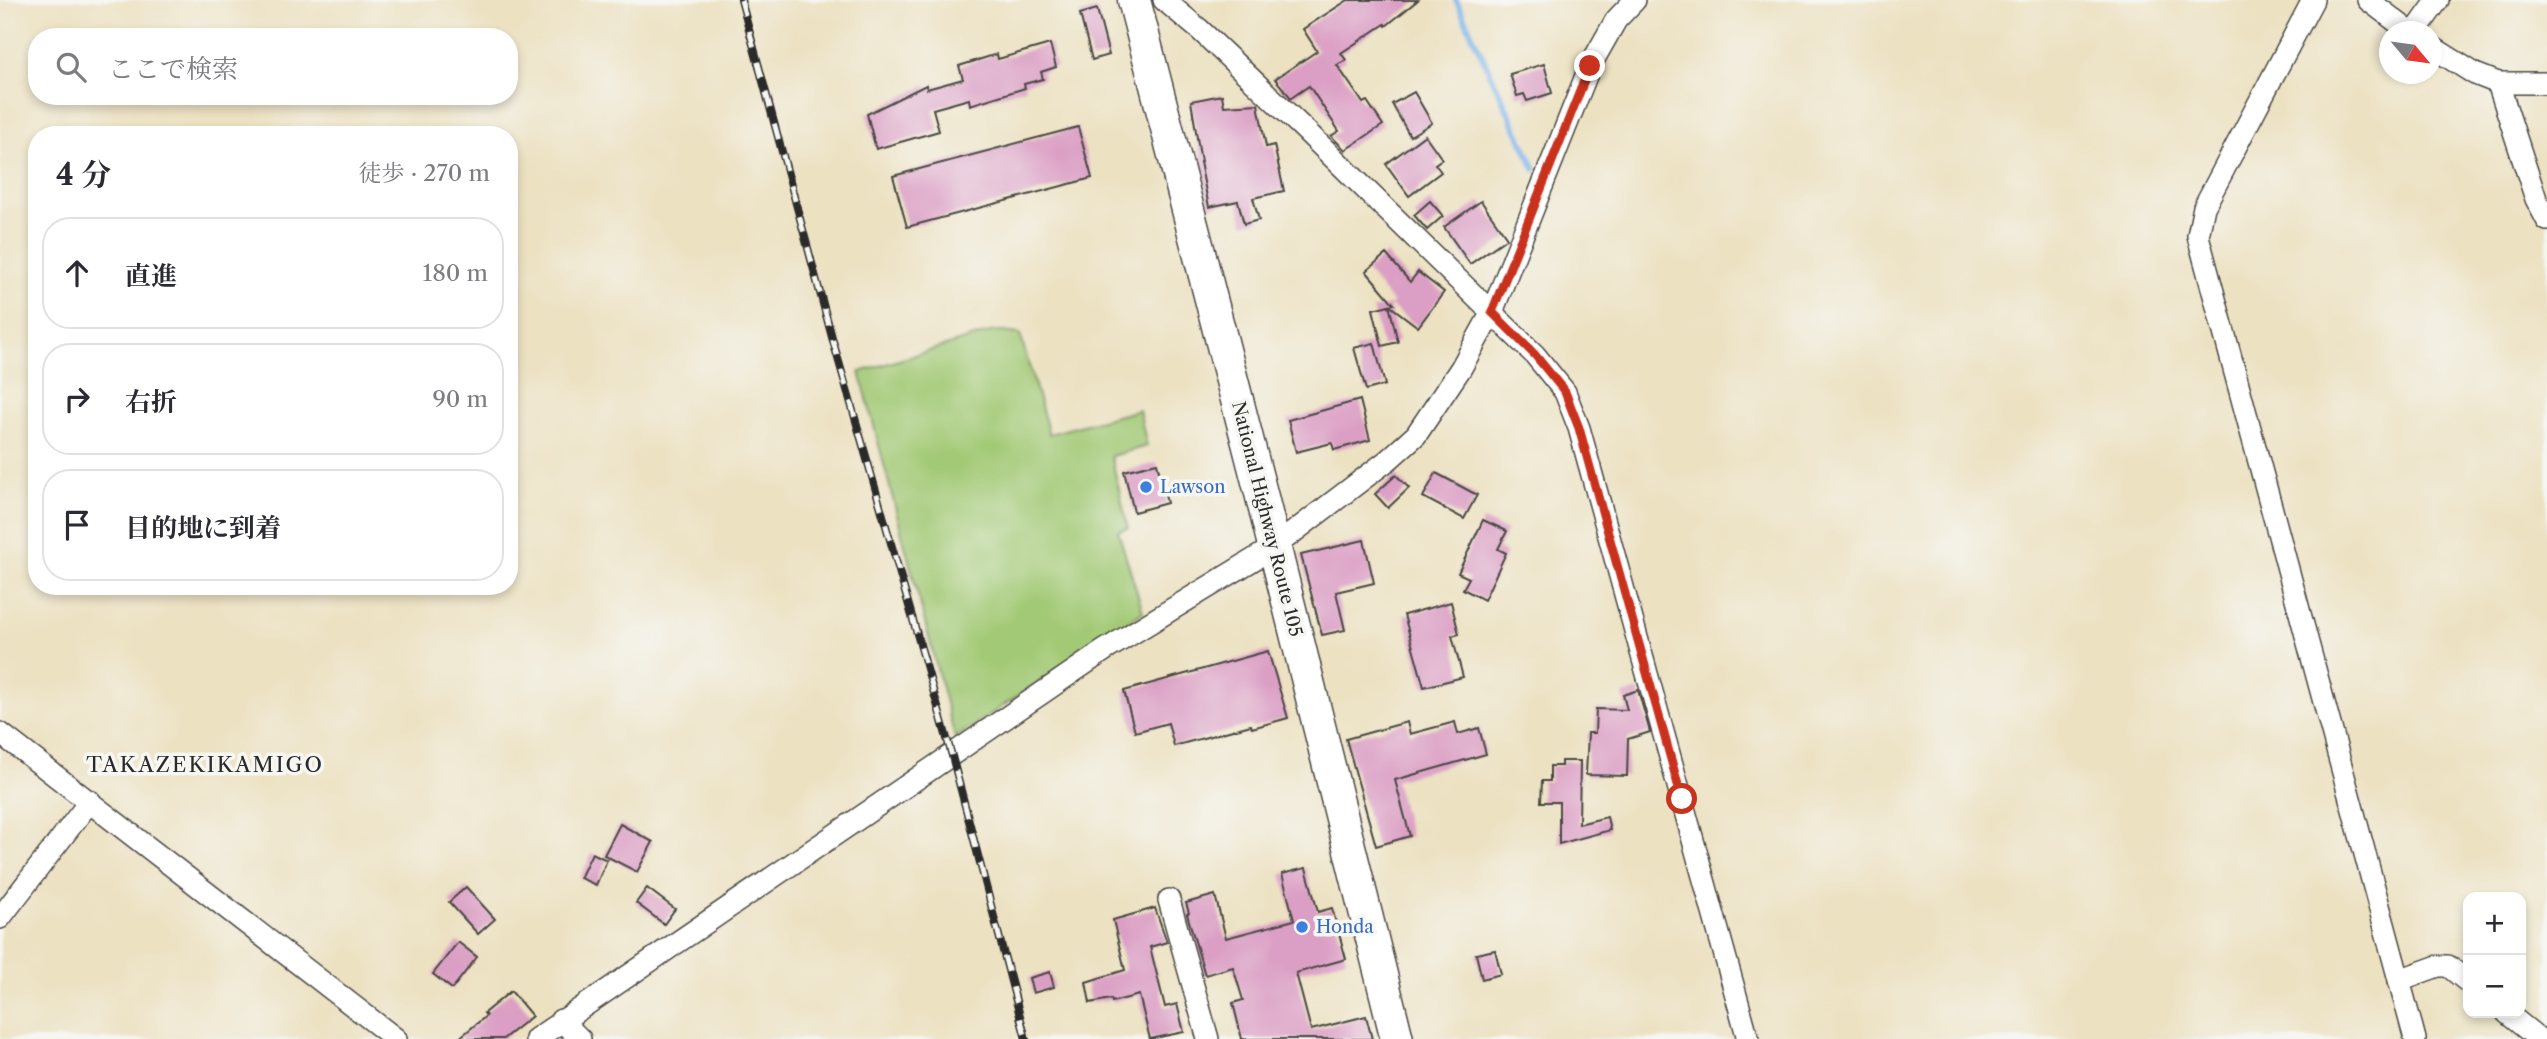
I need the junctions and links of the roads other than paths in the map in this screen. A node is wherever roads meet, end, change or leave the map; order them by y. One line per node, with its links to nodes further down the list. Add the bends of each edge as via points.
1 (1134, 0): 14 (highway, National Highway Route 105)
2 (1164, 0): 13 (street, via 1286,111)
3 (1635, 0): 13 (street, via 1616,20 1590,66)
4 (2313, 0): 20 (street, via 2204,207 2197,236)
5 (2368, 0): 7 (street)
6 (2438, 0): 8 (street)
7 (2398, 21)
8 (2422, 21)
9 (2442, 54): 10 (street)
10 (2498, 83): 11 (street); 12 (street, via 2536,200)
11 (2547, 83)
12 (2547, 220)
13 (1492, 312): 14 (street, via 1416,435); 28 (street, via 1565,392 1579,428)
14 (1274, 547): 22 (street, via 1105,650); 27 (highway, National Highway Route 105)
15 (0, 733): 16 (street)
16 (90, 801): 18 (street); 23 (street)
17 (1169, 900): 26 (street)
18 (0, 918)
19 (2463, 978): 20 (street, via 2448,966 2438,966)
20 (2399, 981): 29 (street)
21 (2513, 1018): 30 (street)
22 (561, 1020): 24 (street); 25 (street)
23 (396, 1039)
24 (536, 1039)
25 (580, 1039)
26 (1208, 1039)
27 (1397, 1039)
28 (1748, 1039)
29 (2415, 1039)
30 (2539, 1039)

